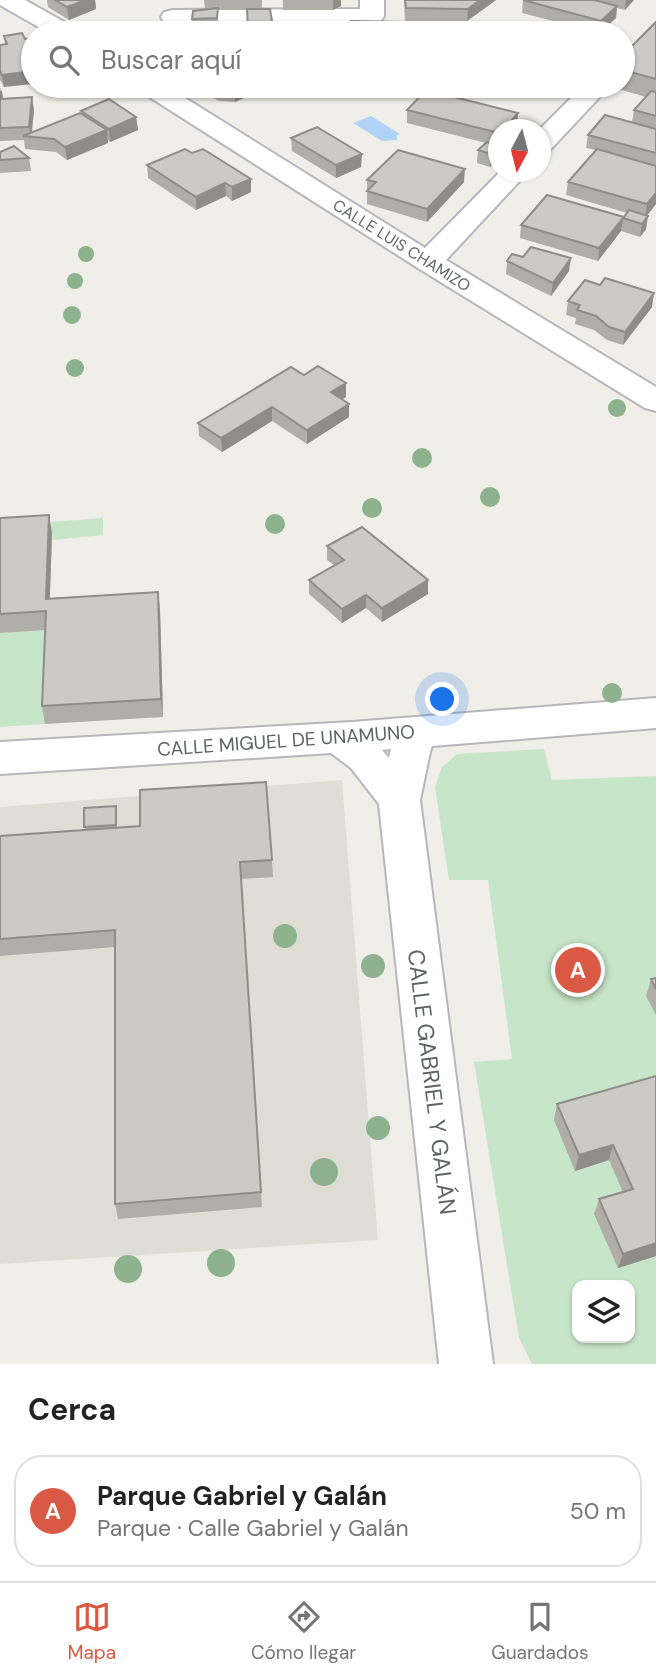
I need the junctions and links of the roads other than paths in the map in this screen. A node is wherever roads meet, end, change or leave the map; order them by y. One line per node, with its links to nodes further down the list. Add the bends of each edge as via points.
1 (8, 0): 4 (street)
2 (372, 0): 3 (street, via 372,16)
3 (173, 17)
4 (45, 21)
5 (173, 98): 9 (street, CALLE LUIS CHAMIZO)
6 (585, 98): 7 (street)
7 (551, 134)
8 (505, 182): 9 (street)
9 (428, 262): 10 (street, CALLE LUIS CHAMIZO)
10 (656, 401)
11 (656, 713): 12 (street, CALLE MIGUEL DE UNAMUNO)
12 (418, 731): 13 (street, CALLE MIGUEL DE UNAMUNO); 15 (street, CALLE GABRIEL Y GALÁN)
13 (337, 737): 14 (street, CALLE MIGUEL DE UNAMUNO); 15 (street, via 365,757)
14 (0, 758)
15 (398, 800): 16 (street, CALLE GABRIEL Y GALÁN)
16 (466, 1364)

